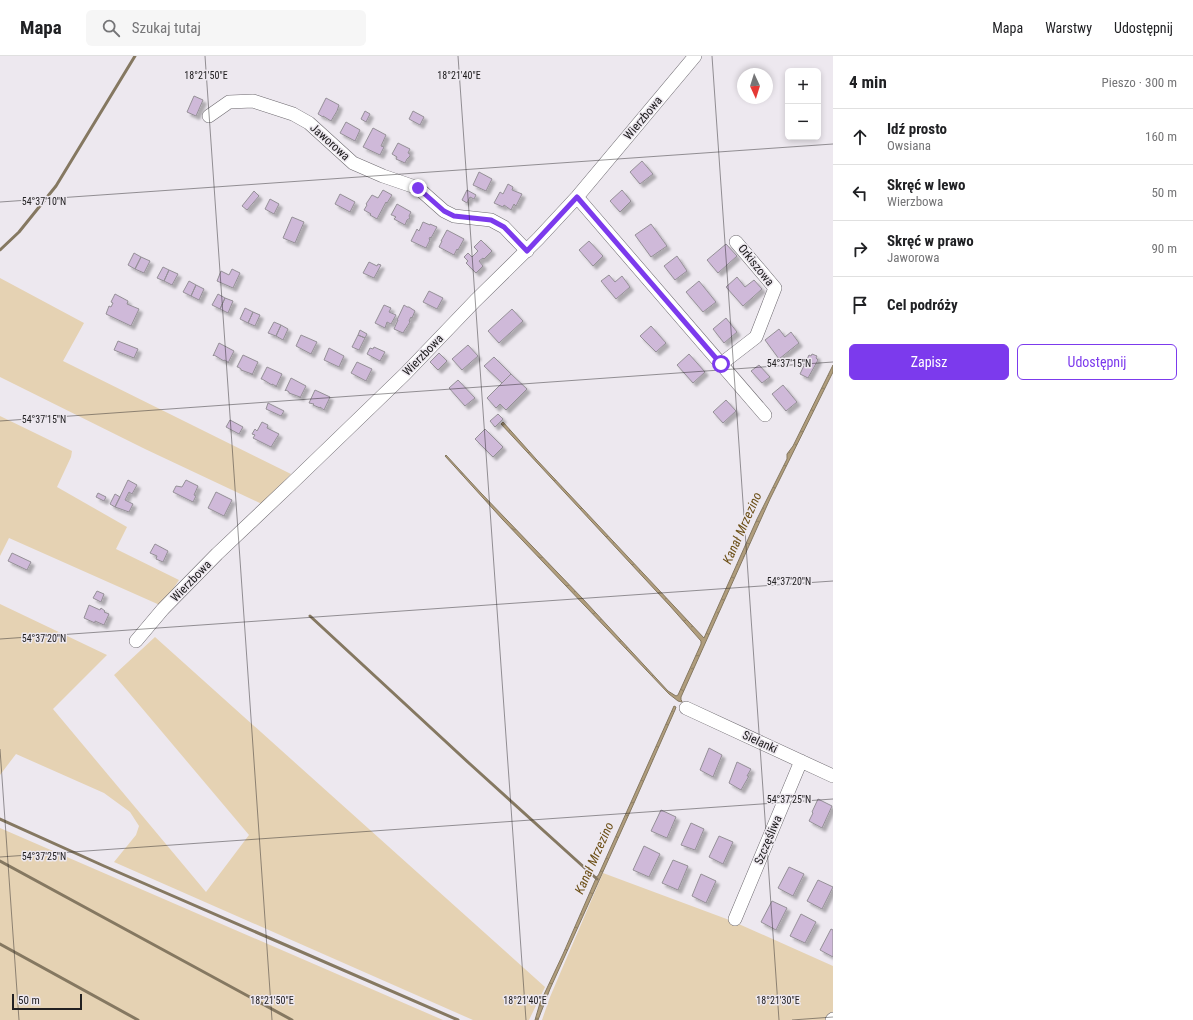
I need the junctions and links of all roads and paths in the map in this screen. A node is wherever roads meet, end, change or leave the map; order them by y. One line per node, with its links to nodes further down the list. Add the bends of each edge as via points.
1 (695, 56): 3 (street, Wierzbowa)
2 (209, 116): 5 (street, Jaworowa, via 229,102 253,101 294,114 309,123 353,163 418,188 444,211 454,216 491,220 504,227)
3 (577, 197): 5 (street, Wierzbowa); 6 (street)
4 (736, 242): 6 (street, Orkiszowa, via 775,288 756,337)
5 (527, 251): 8 (street, Wierzbowa, via 218,554)
6 (721, 364): 7 (street)
7 (765, 415)
8 (136, 641)
9 (686, 708): 10 (street, Sielanki)
10 (801, 761): 11 (street, Sielanki); 12 (street, Szczęśliwa)
11 (833, 776)
12 (735, 919)

